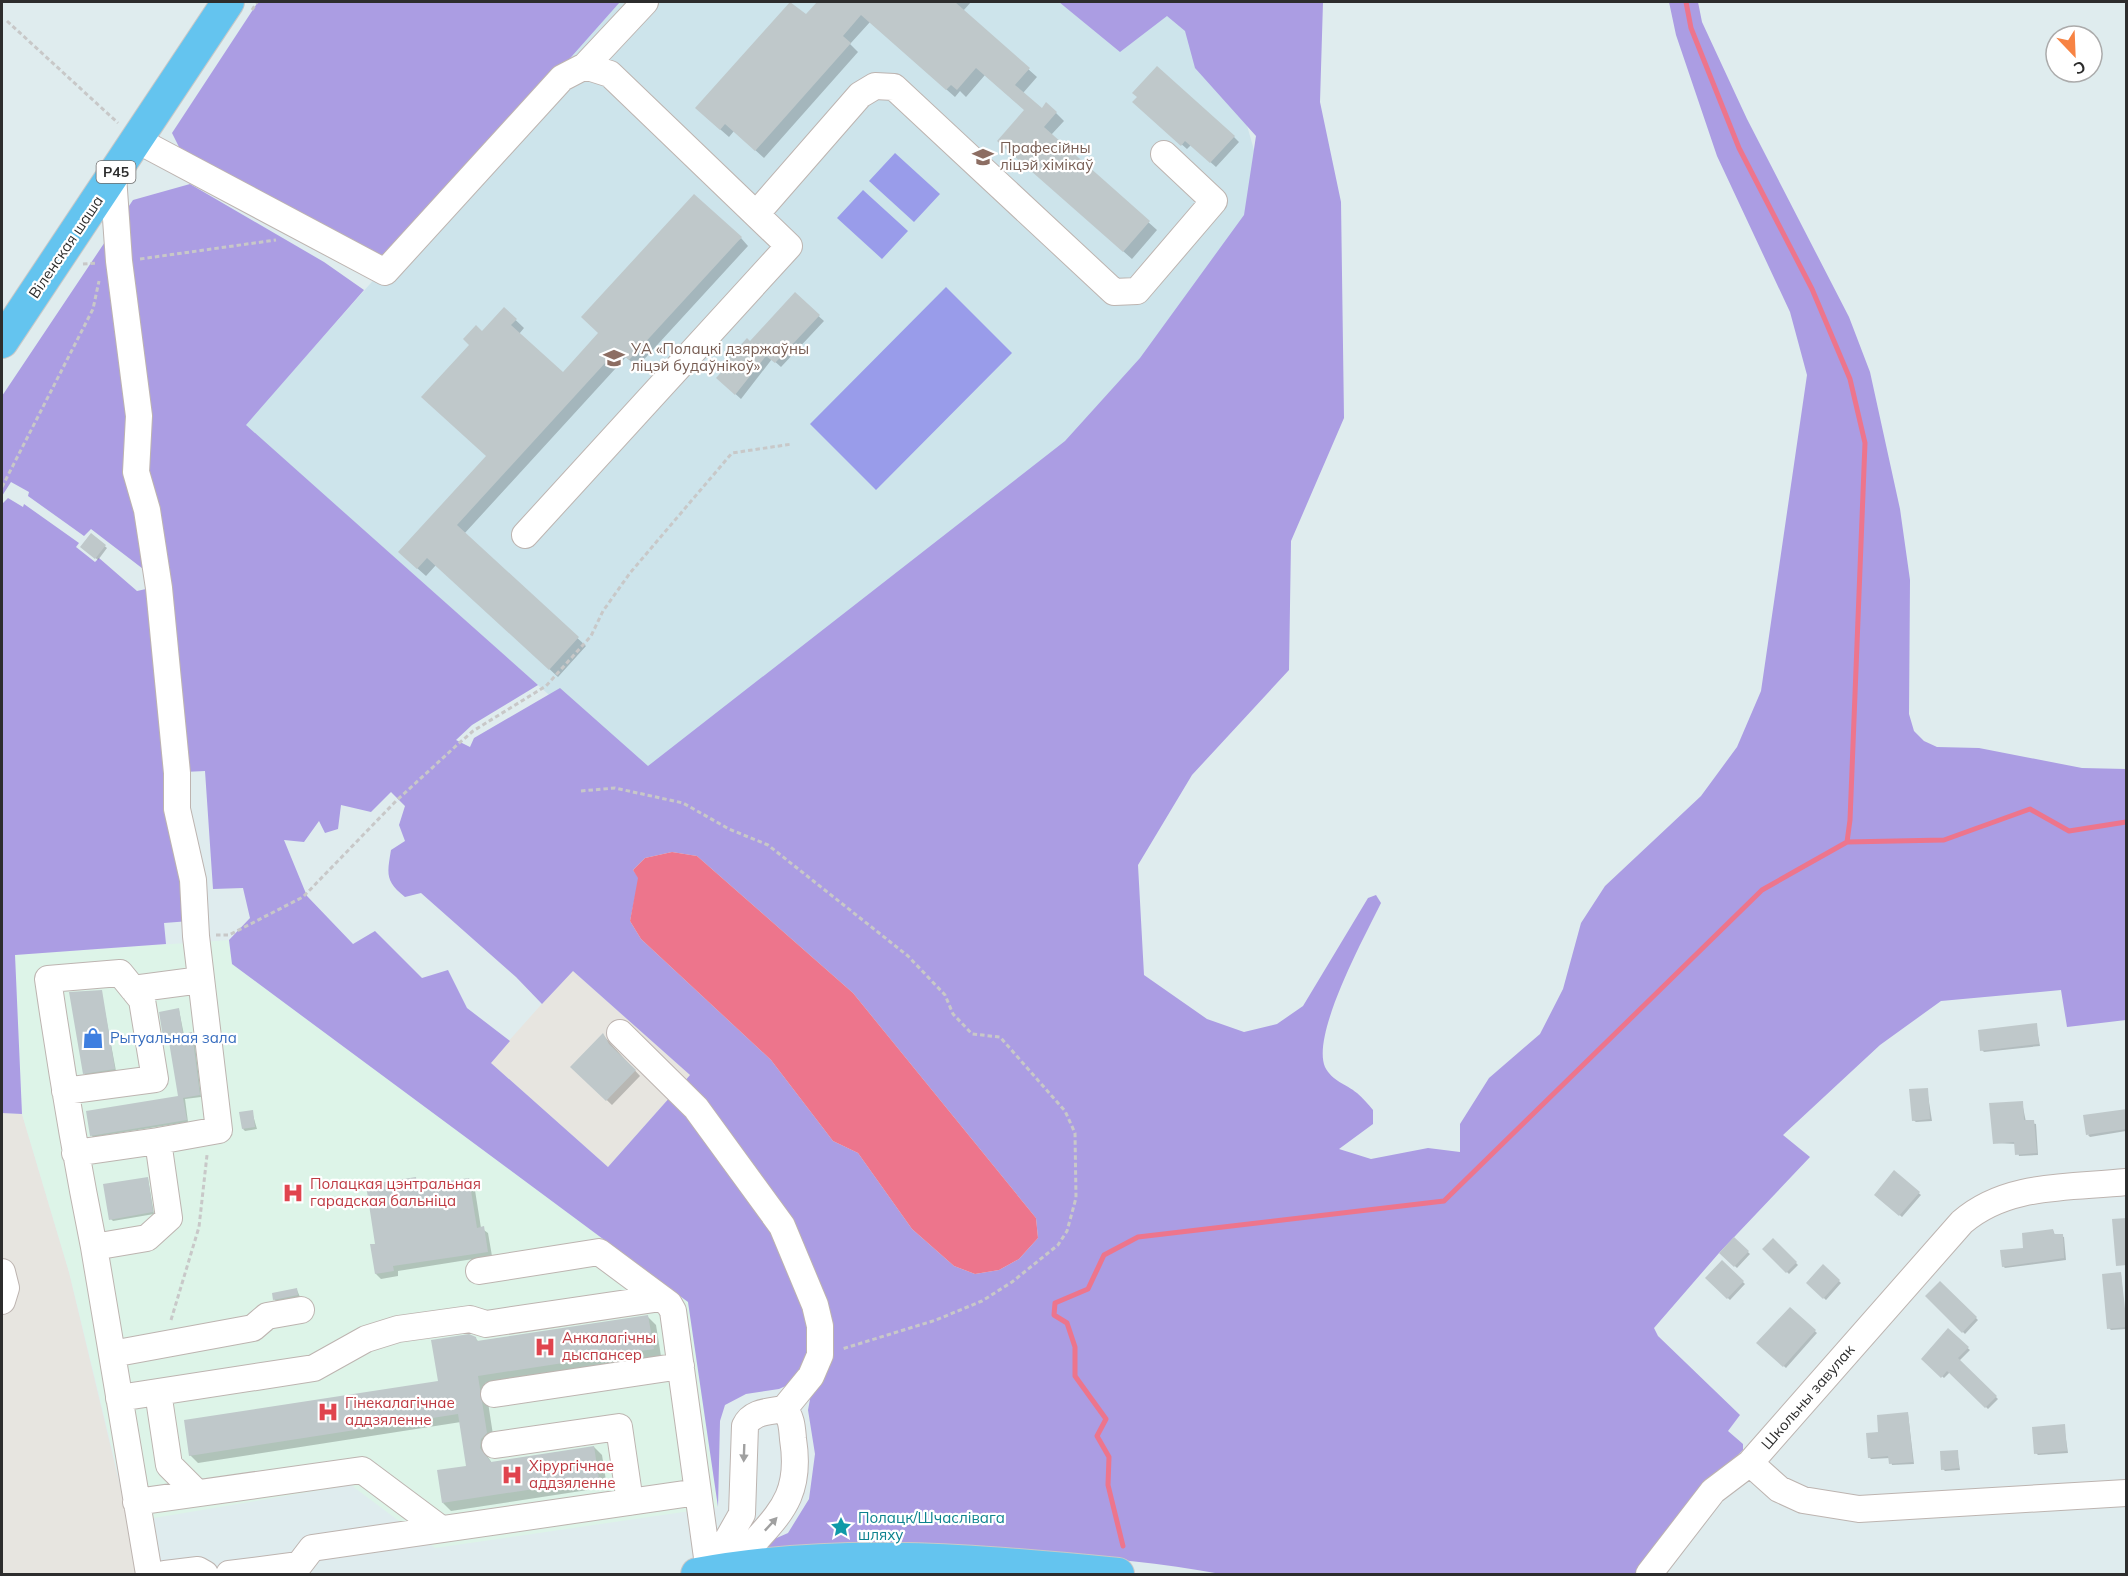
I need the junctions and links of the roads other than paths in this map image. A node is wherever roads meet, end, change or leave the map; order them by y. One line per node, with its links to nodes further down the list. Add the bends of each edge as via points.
1 (228, 2): 4 (main road, Віленская шаша / Р45)
2 (645, 2): 3 (street)
3 (585, 66): 4 (street, via 562,78 385,272); 7 (street, via 610,74)
4 (137, 140): 6 (main road, Віленская шаша / Р45)
5 (1164, 154): 7 (street, via 1214,201 1137,291 1114,292 894,87 876,86 860,95)
6 (113, 176): 8 (main road, Віленская шаша / Р45); 10 (street, via 119,261 139,416 136,472 147,510 159,588 177,808 194,880)
7 (757, 213): 9 (street, via 789,246)
8 (2, 342)
9 (525, 535)
10 (201, 980): 11 (street); 14 (street, via 219,1131)
11 (133, 989): 13 (street, via 142,1000 155,1079); 13 (street, via 120,973 48,979)
12 (620, 1033): 28 (street, via 696,1108 782,1226 820,1326 820,1355 811,1376)
13 (65, 1091): 15 (street)
14 (158, 1141): 15 (street); 17 (street, via 169,1218 147,1238)
15 (75, 1153): 17 (street)
16 (2127, 1182): 30 (street, Школьны завулак, via 2014,1193 1975,1210)
17 (94, 1247): 23 (street)
18 (479, 1271): 20 (street, via 599,1252)
19 (2, 1272): 21 (street, via 6,1288)
20 (661, 1298): 24 (street, via 673,1311); 25 (street, via 486,1324 470,1319 398,1329 366,1339 314,1368)
21 (2, 1301)
22 (301, 1310): 23 (street, via 267,1316 253,1328)
23 (112, 1354): 27 (street)
24 (681, 1366): 26 (street); 31 (street)
25 (158, 1392): 27 (street); 32 (street, via 169,1465)
26 (494, 1394)
27 (119, 1398): 34 (street)
28 (784, 1409): 37 (street, one-way to 37, via 748,1419 742,1514); 37 (street, one-way to 28, via 776,1520 791,1496 796,1454 790,1417)
29 (495, 1445): 35 (street, via 619,1427)
30 (1750, 1463): 33 (street, Школьны завулак, via 1779,1489 1803,1500 1859,1509); 43 (street, via 1713,1491)
31 (698, 1492): 35 (street); 37 (street)
32 (197, 1493): 34 (street); 36 (street, via 362,1470)
33 (2127, 1493)
34 (136, 1502): 38 (street)
35 (630, 1502): 36 (street)
36 (441, 1529): 41 (street, via 312,1548 299,1565)
37 (713, 1572): 42 (main road, via 824,1560 899,1558)
38 (149, 1575)
39 (165, 1575): 40 (street, via 198,1570)
40 (204, 1575)
41 (229, 1575)
42 (1118, 1575)
43 (1649, 1575)

